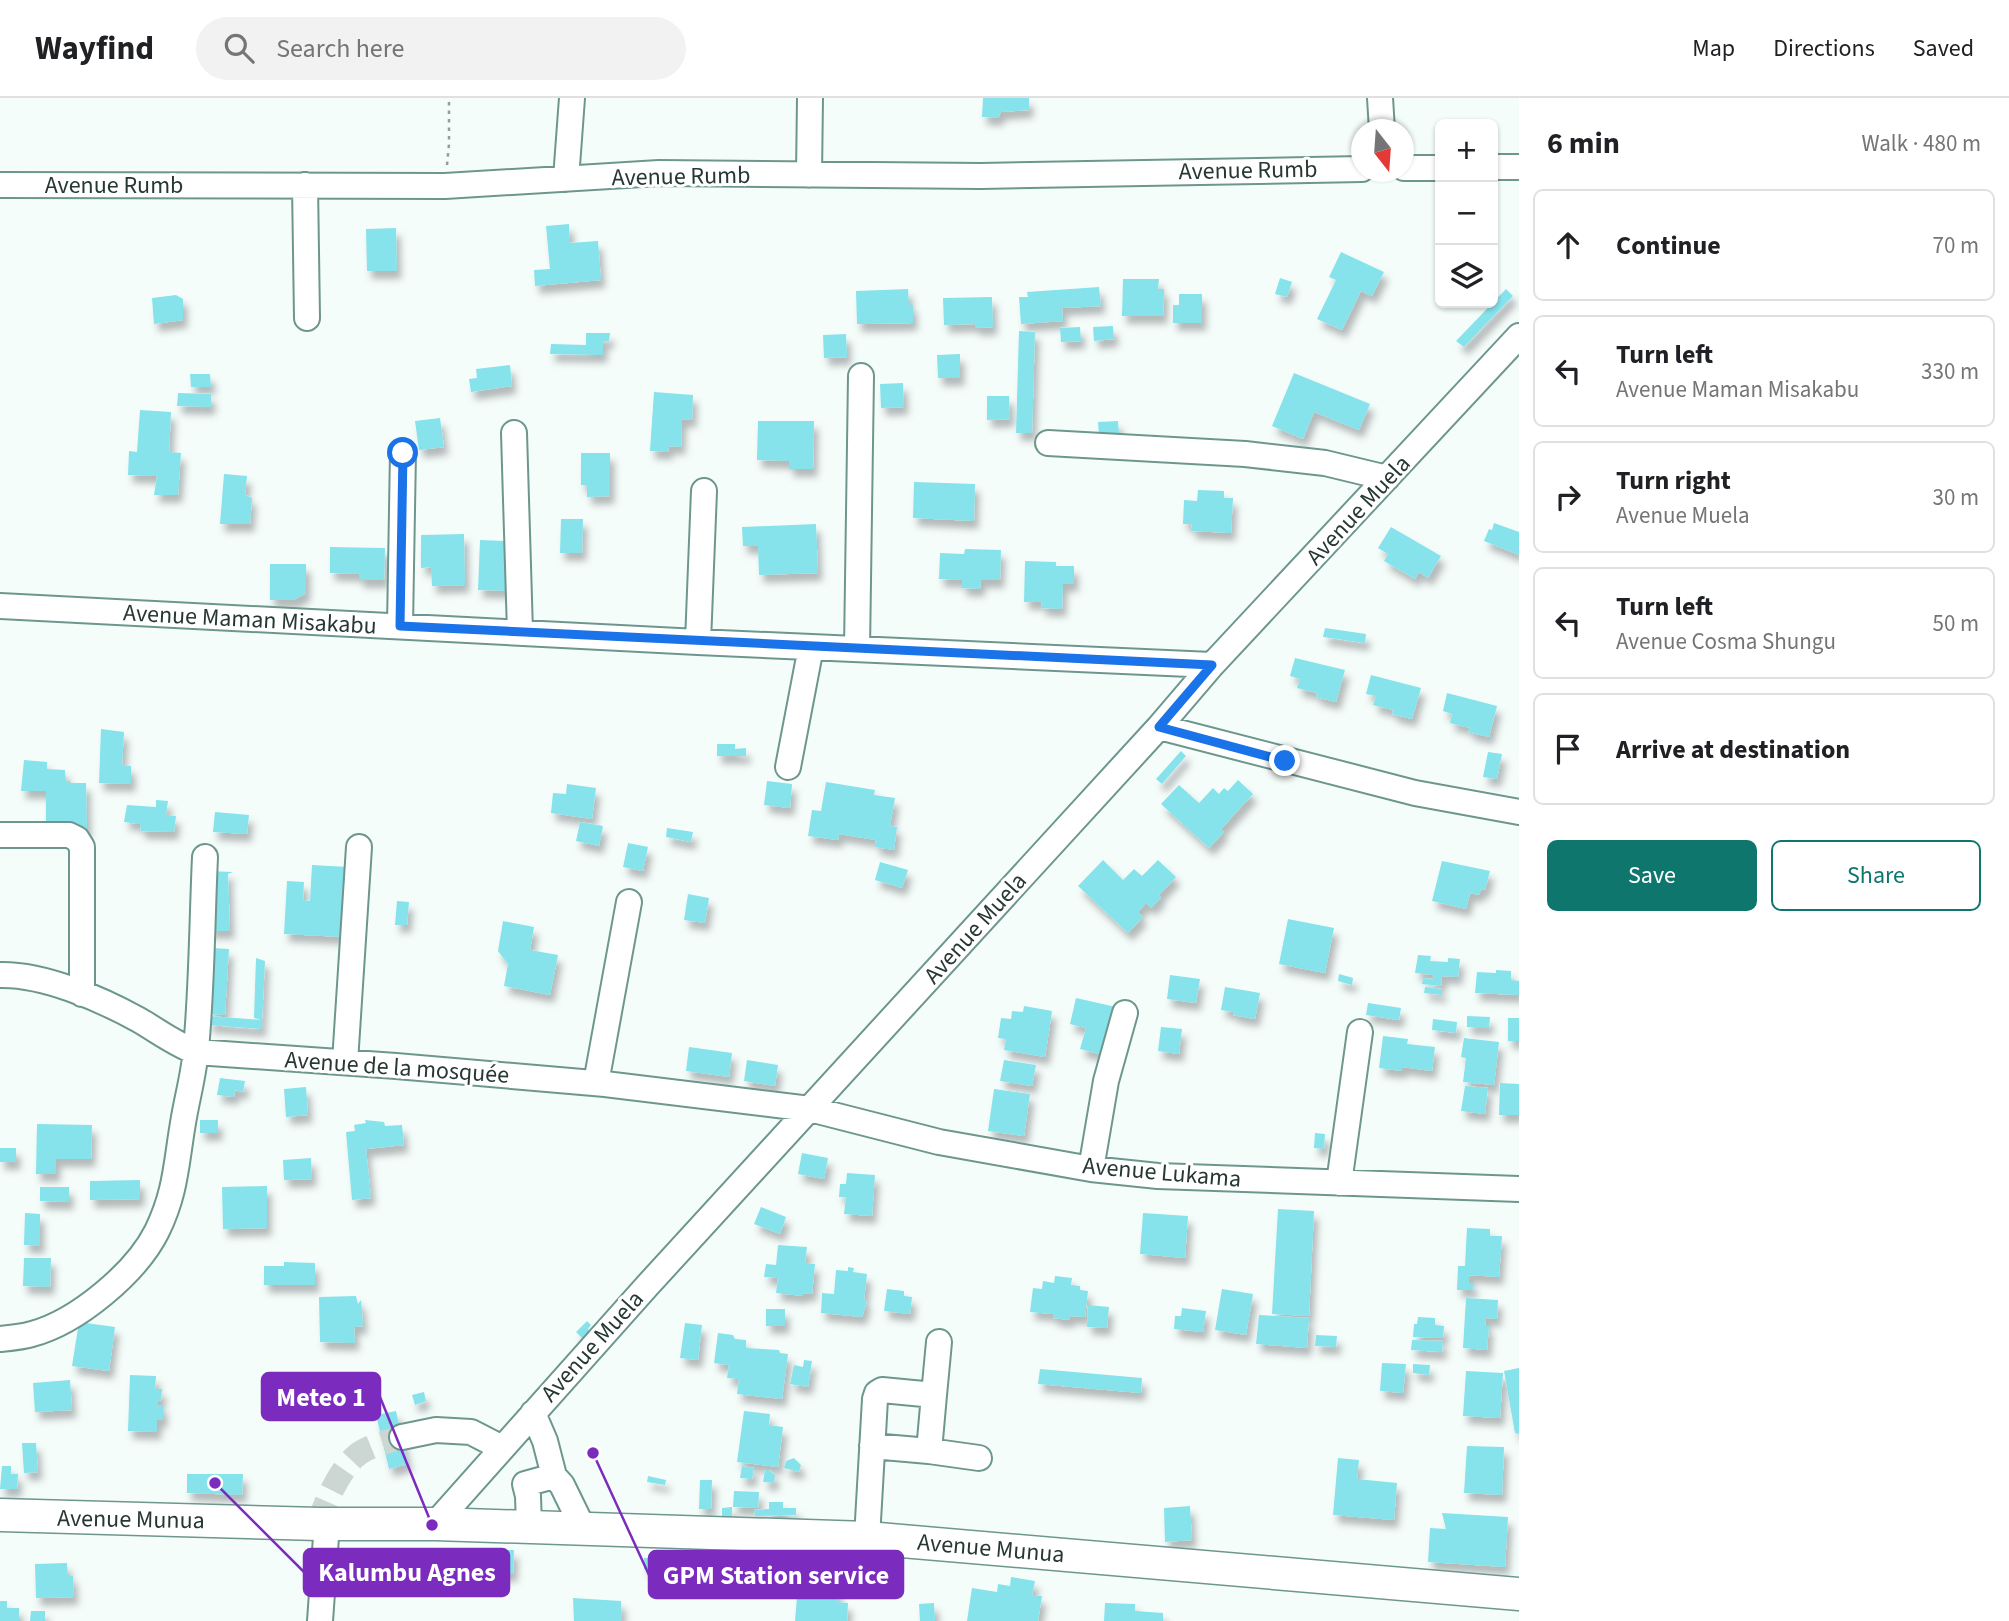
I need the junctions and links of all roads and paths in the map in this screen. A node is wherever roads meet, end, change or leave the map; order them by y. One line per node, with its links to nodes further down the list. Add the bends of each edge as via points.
1 (449, 98): 15 (path)
2 (572, 98): 12 (street)
3 (810, 98): 11 (street)
4 (1380, 98): 5 (street)
5 (1381, 119)
6 (1498, 167): 7 (street)
7 (1519, 167)
8 (1414, 168): 9 (street)
9 (1435, 168)
10 (1351, 169): 11 (street, Avenue Rumb, via 981,176)
11 (809, 174): 12 (street, Avenue Rumb, via 659,173)
12 (566, 179): 15 (street, Avenue Rumb)
13 (0, 185): 14 (street, Avenue Rumb)
14 (305, 185): 15 (street, Avenue Rumb); 16 (street)
15 (445, 186)
16 (307, 318)
17 (1519, 336): 22 (street, Avenue Muela)
18 (861, 376): 29 (street)
19 (514, 433): 26 (street)
20 (1048, 443): 22 (street, via 1245,454 1325,463)
21 (403, 453): 25 (street)
22 (1387, 478): 30 (street, Avenue Muela)
23 (704, 491): 27 (street)
24 (0, 606): 25 (street, Avenue Maman Misakabu)
25 (400, 626): 26 (street, Avenue Maman Misakabu)
26 (520, 632): 27 (street, Avenue Maman Misakabu)
27 (698, 642): 28 (street, Avenue Maman Misakabu)
28 (811, 647): 29 (street, Avenue Maman Misakabu); 32 (street)
29 (857, 649): 30 (street, Avenue Maman Misakabu)
30 (1212, 665): 31 (street, Avenue Muela)
31 (1159, 727): 33 (street, via 1415,793); 45 (street, Avenue Muela)
32 (788, 767)
33 (1519, 812)
34 (0, 835): 39 (street, via 69,835 82,847)
35 (359, 847): 43 (street)
36 (205, 857): 42 (street)
37 (629, 902): 44 (street)
38 (0, 975): 39 (street, Avenue de la mosquée, via 52,983)
39 (82, 994): 42 (street, Avenue de la mosquée)
40 (1125, 1013): 46 (street, via 1106,1081)
41 (1360, 1032): 47 (street)
42 (196, 1052): 43 (street, Avenue de la mosquée); 49 (street, via 176,1181 145,1250 126,1273 62,1322 32,1334)
43 (345, 1062): 44 (street, Avenue de la mosquée)
44 (596, 1083): 45 (street, Avenue de la mosquée)
45 (810, 1109): 46 (street, Avenue Lukama, via 939,1142); 52 (street, Avenue Muela)
46 (1091, 1168): 47 (street, Avenue Lukama, via 1158,1177)
47 (1339, 1183): 48 (street, Avenue Lukama)
48 (1519, 1189)
49 (0, 1339)
50 (939, 1342): 51 (street)
51 (934, 1395): 54 (street, via 877,1393); 55 (street)
52 (533, 1413): 56 (street, Avenue Muela); 58 (street)
53 (402, 1437): 56 (street, via 436,1430 471,1432)
54 (872, 1446): 55 (street); 65 (street)
55 (929, 1451): 57 (street)
56 (498, 1453): 59 (street); 62 (street, Avenue Muela)
57 (979, 1458)
58 (554, 1476): 59 (street); 64 (street)
59 (525, 1484): 63 (street)
60 (0, 1515): 61 (main road, Avenue Munua)
61 (327, 1523): 62 (main road, Avenue Munua); 67 (street)
62 (435, 1524): 63 (main road, Avenue Munua)
63 (529, 1526): 64 (main road, Avenue Munua)
64 (583, 1528): 65 (main road, Avenue Munua)
65 (867, 1538): 66 (main road, Avenue Munua)
66 (1519, 1594)
67 (320, 1621)

